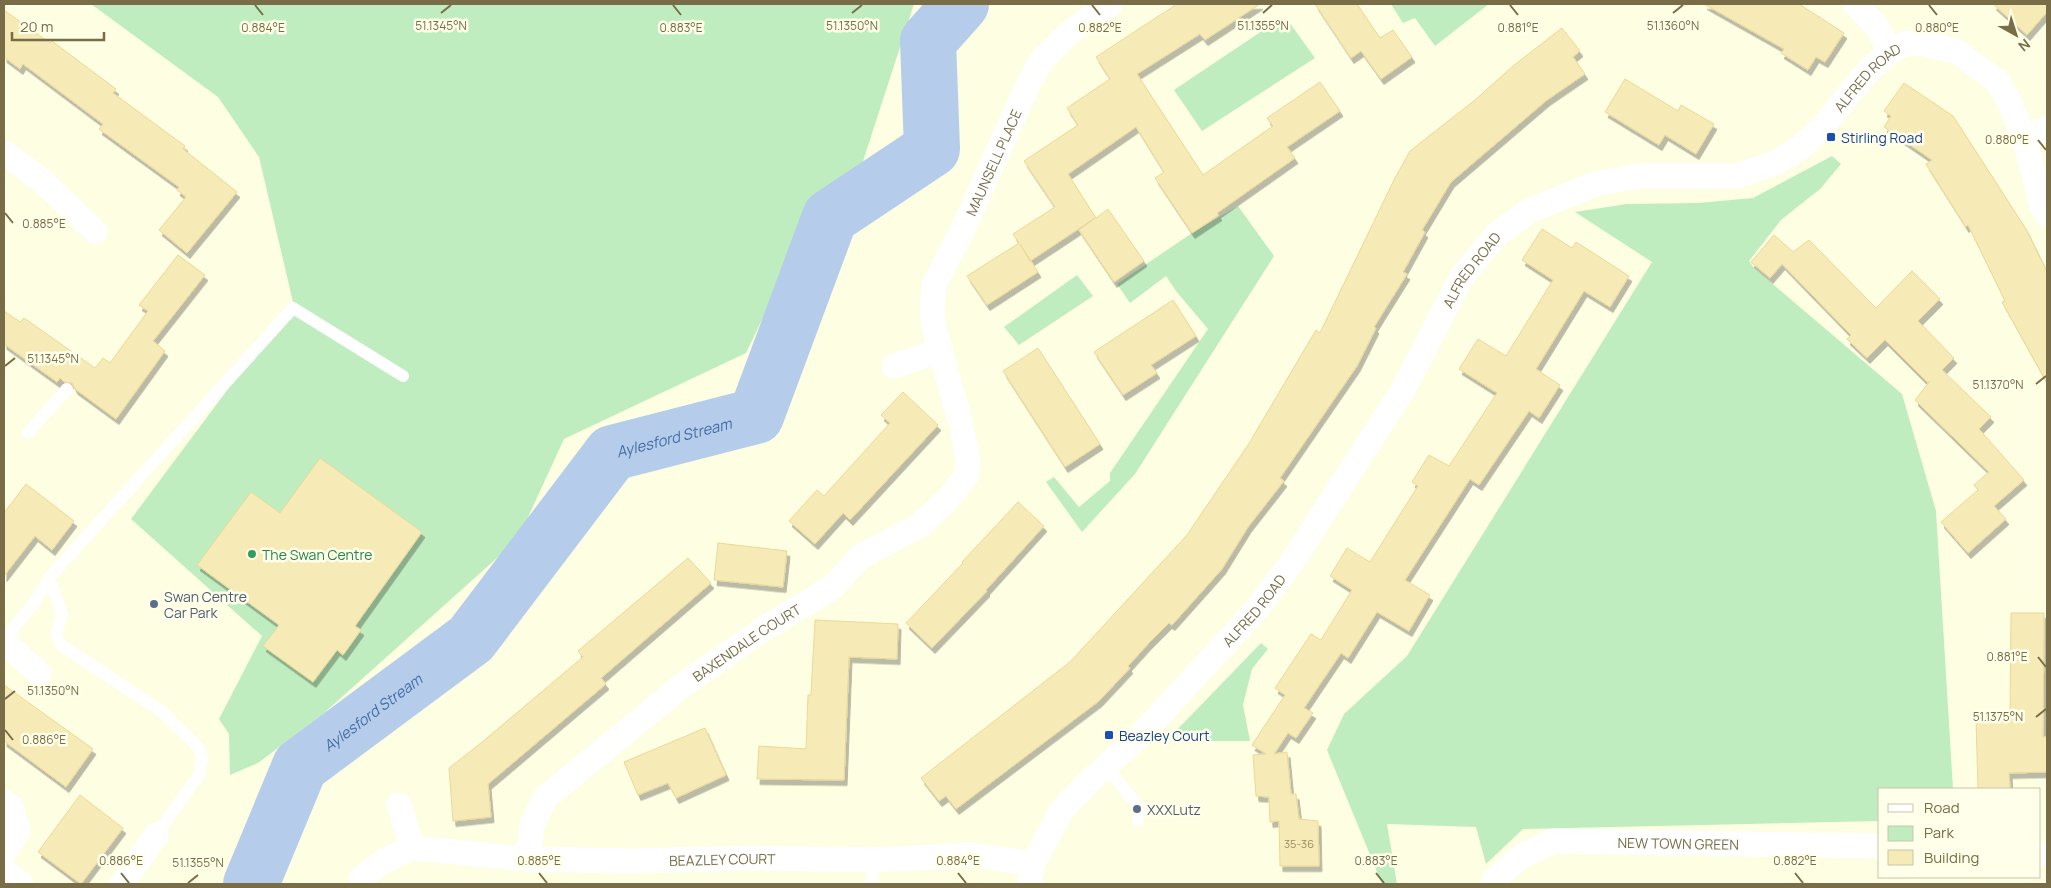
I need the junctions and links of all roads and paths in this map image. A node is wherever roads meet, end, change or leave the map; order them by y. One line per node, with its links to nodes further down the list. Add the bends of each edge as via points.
1 (1110, 4): 9 (street, MAUNSELL PLACE, via 1054,46 1040,62 1026,89 961,234 934,285 932,310)
2 (1855, 4): 3 (street, via 1874,24)
3 (1891, 51): 5 (street, ALFRED ROAD, via 1907,43 1956,51 1997,81); 18 (street, ALFRED ROAD, via 1868,71 1824,125 1800,148 1775,163 1737,176 1639,176 1596,184 1529,211 1497,234 1461,278 1403,390 1285,571 1256,610 1145,731)
4 (2047, 129): 5 (street)
5 (2024, 137): 7 (street, ALFRED ROAD)
6 (4, 153): 8 (street, via 38,177)
7 (2047, 215)
8 (95, 231)
9 (940, 350): 10 (street); 13 (street, MAUNSELL PLACE)
10 (894, 366)
11 (403, 376): 15 (lane, via 293,308)
12 (67, 389): 14 (lane)
13 (962, 428): 26 (street, BAXENDALE COURT, via 968,460 967,475 947,500 919,526 860,557 833,587 765,628 682,685 545,798 532,825)
14 (28, 433)
15 (49, 578): 16 (lane); 22 (lane, via 62,614 56,634 61,645 161,711 198,747 202,758 199,775)
16 (4, 641): 17 (street)
17 (39, 674)
18 (1106, 766): 21 (lane, via 1140,809); 29 (street, ALFRED ROAD, via 1061,811)
19 (4, 802): 25 (street, via 11,807 18,830)
20 (399, 805): 24 (street)
21 (1138, 820)
22 (156, 835): 32 (street)
23 (1878, 846): 34 (street, NEW TOWN GREEN, via 1554,841 1521,856)
24 (412, 848): 26 (street, BEAZLEY COURT); 30 (street, via 382,862)
25 (4, 853)
26 (528, 859): 27 (street, BEAZLEY COURT)
27 (873, 860): 29 (street, BEAZLEY COURT, via 974,855); 33 (lane)
28 (4, 871): 31 (street)
29 (1031, 874)
30 (361, 878)
31 (21, 884)
32 (122, 884)
33 (872, 884)
34 (1493, 884)

